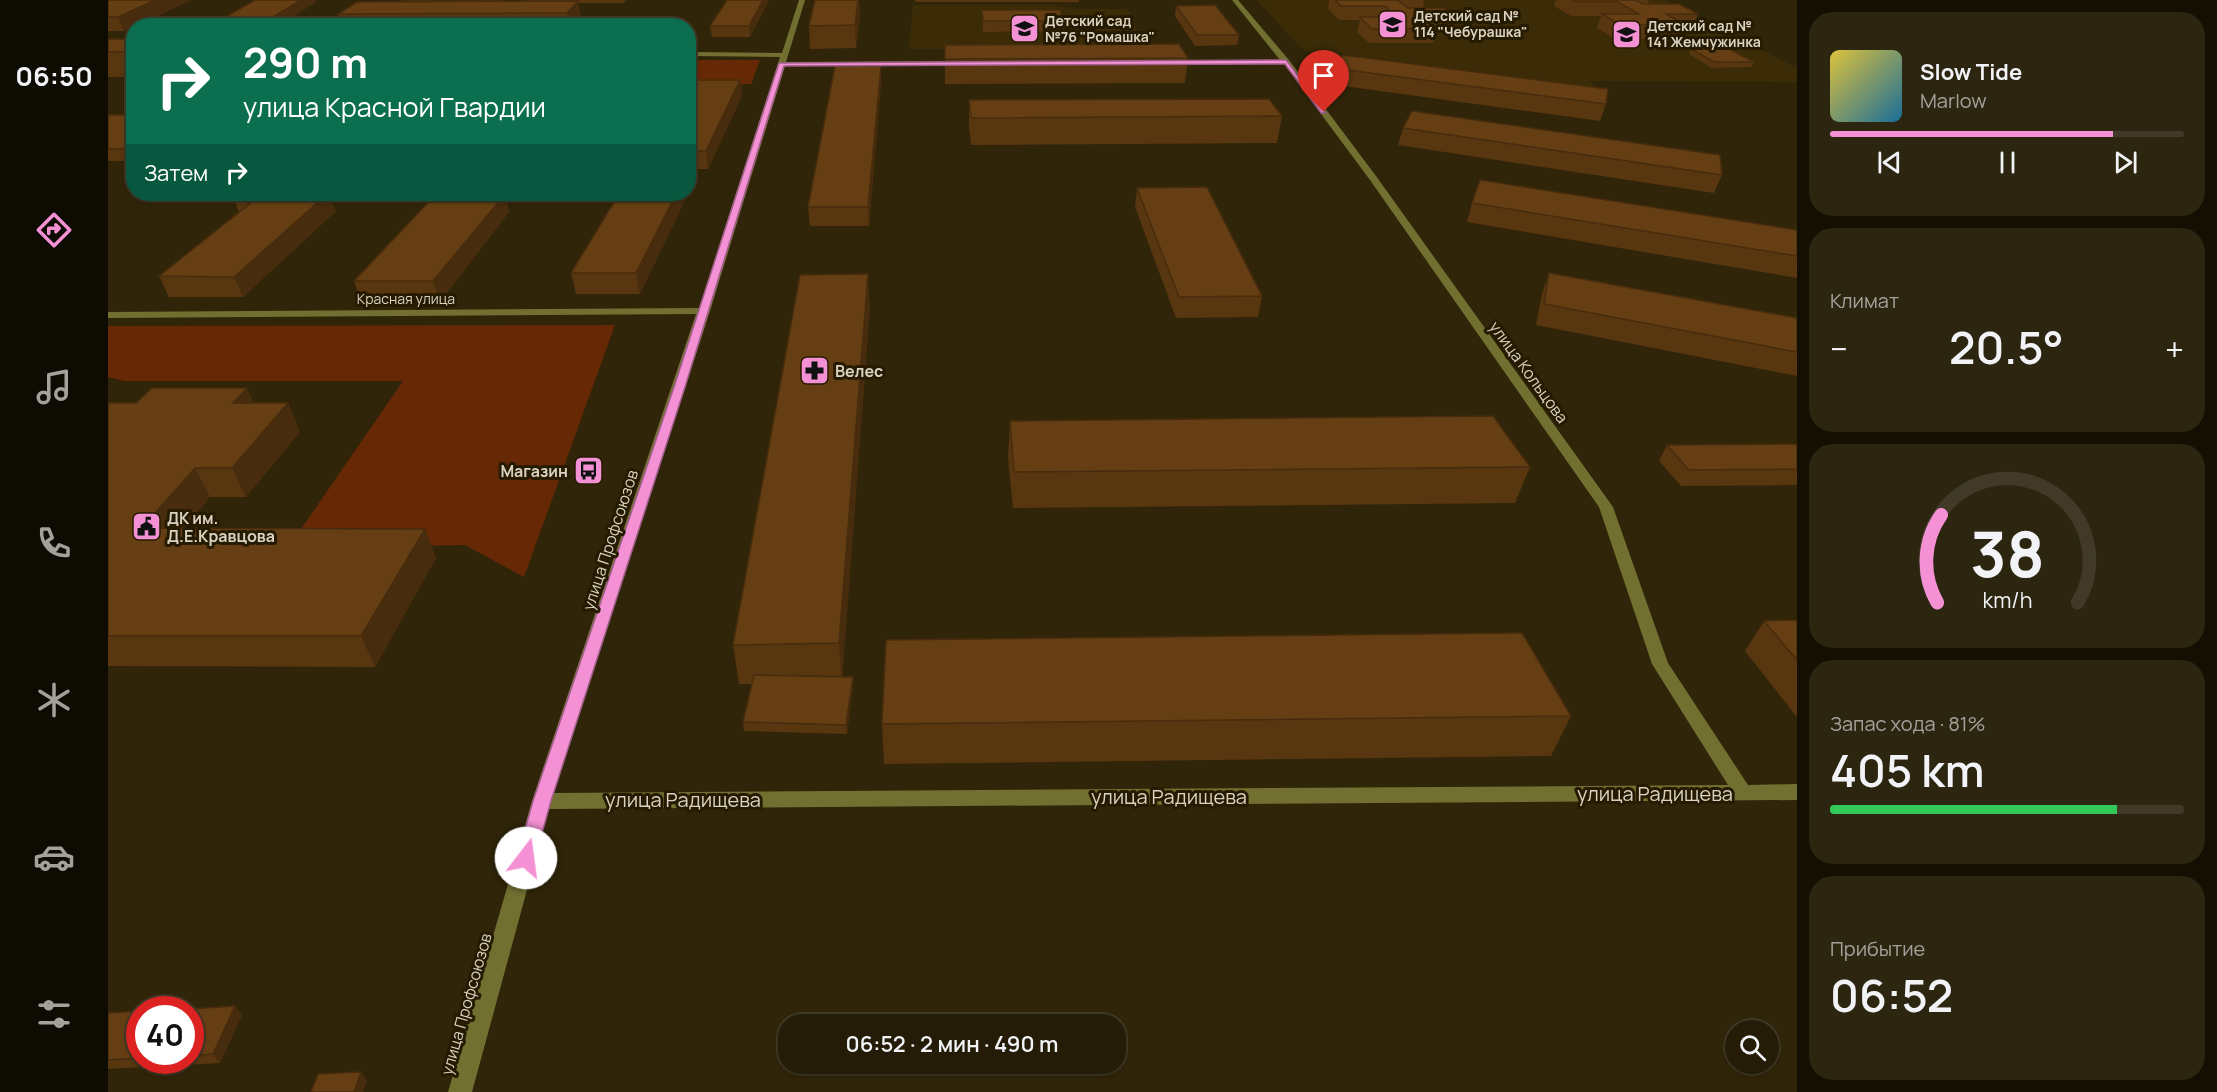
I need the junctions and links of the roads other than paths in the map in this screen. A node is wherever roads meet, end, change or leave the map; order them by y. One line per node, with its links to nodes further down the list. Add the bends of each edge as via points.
1 (802, 0): 4 (street, улица Профсоюзов)
2 (1235, 0): 6 (street, улица Кольцова)
3 (696, 54): 4 (street)
4 (783, 59): 7 (street); 8 (street, улица Профсоюзов)
5 (1156, 62): 6 (street)
6 (1286, 62): 11 (street, улица Кольцова, via 1606,507 1660,664)
7 (980, 63)
8 (704, 311): 9 (street, Красная улица); 12 (street, улица Профсоюзов)
9 (108, 315)
10 (1797, 792): 11 (street, улица Радищева)
11 (1743, 793): 12 (street, улица Радищева)
12 (542, 801): 13 (street, улица Профсоюзов)
13 (459, 1092)

